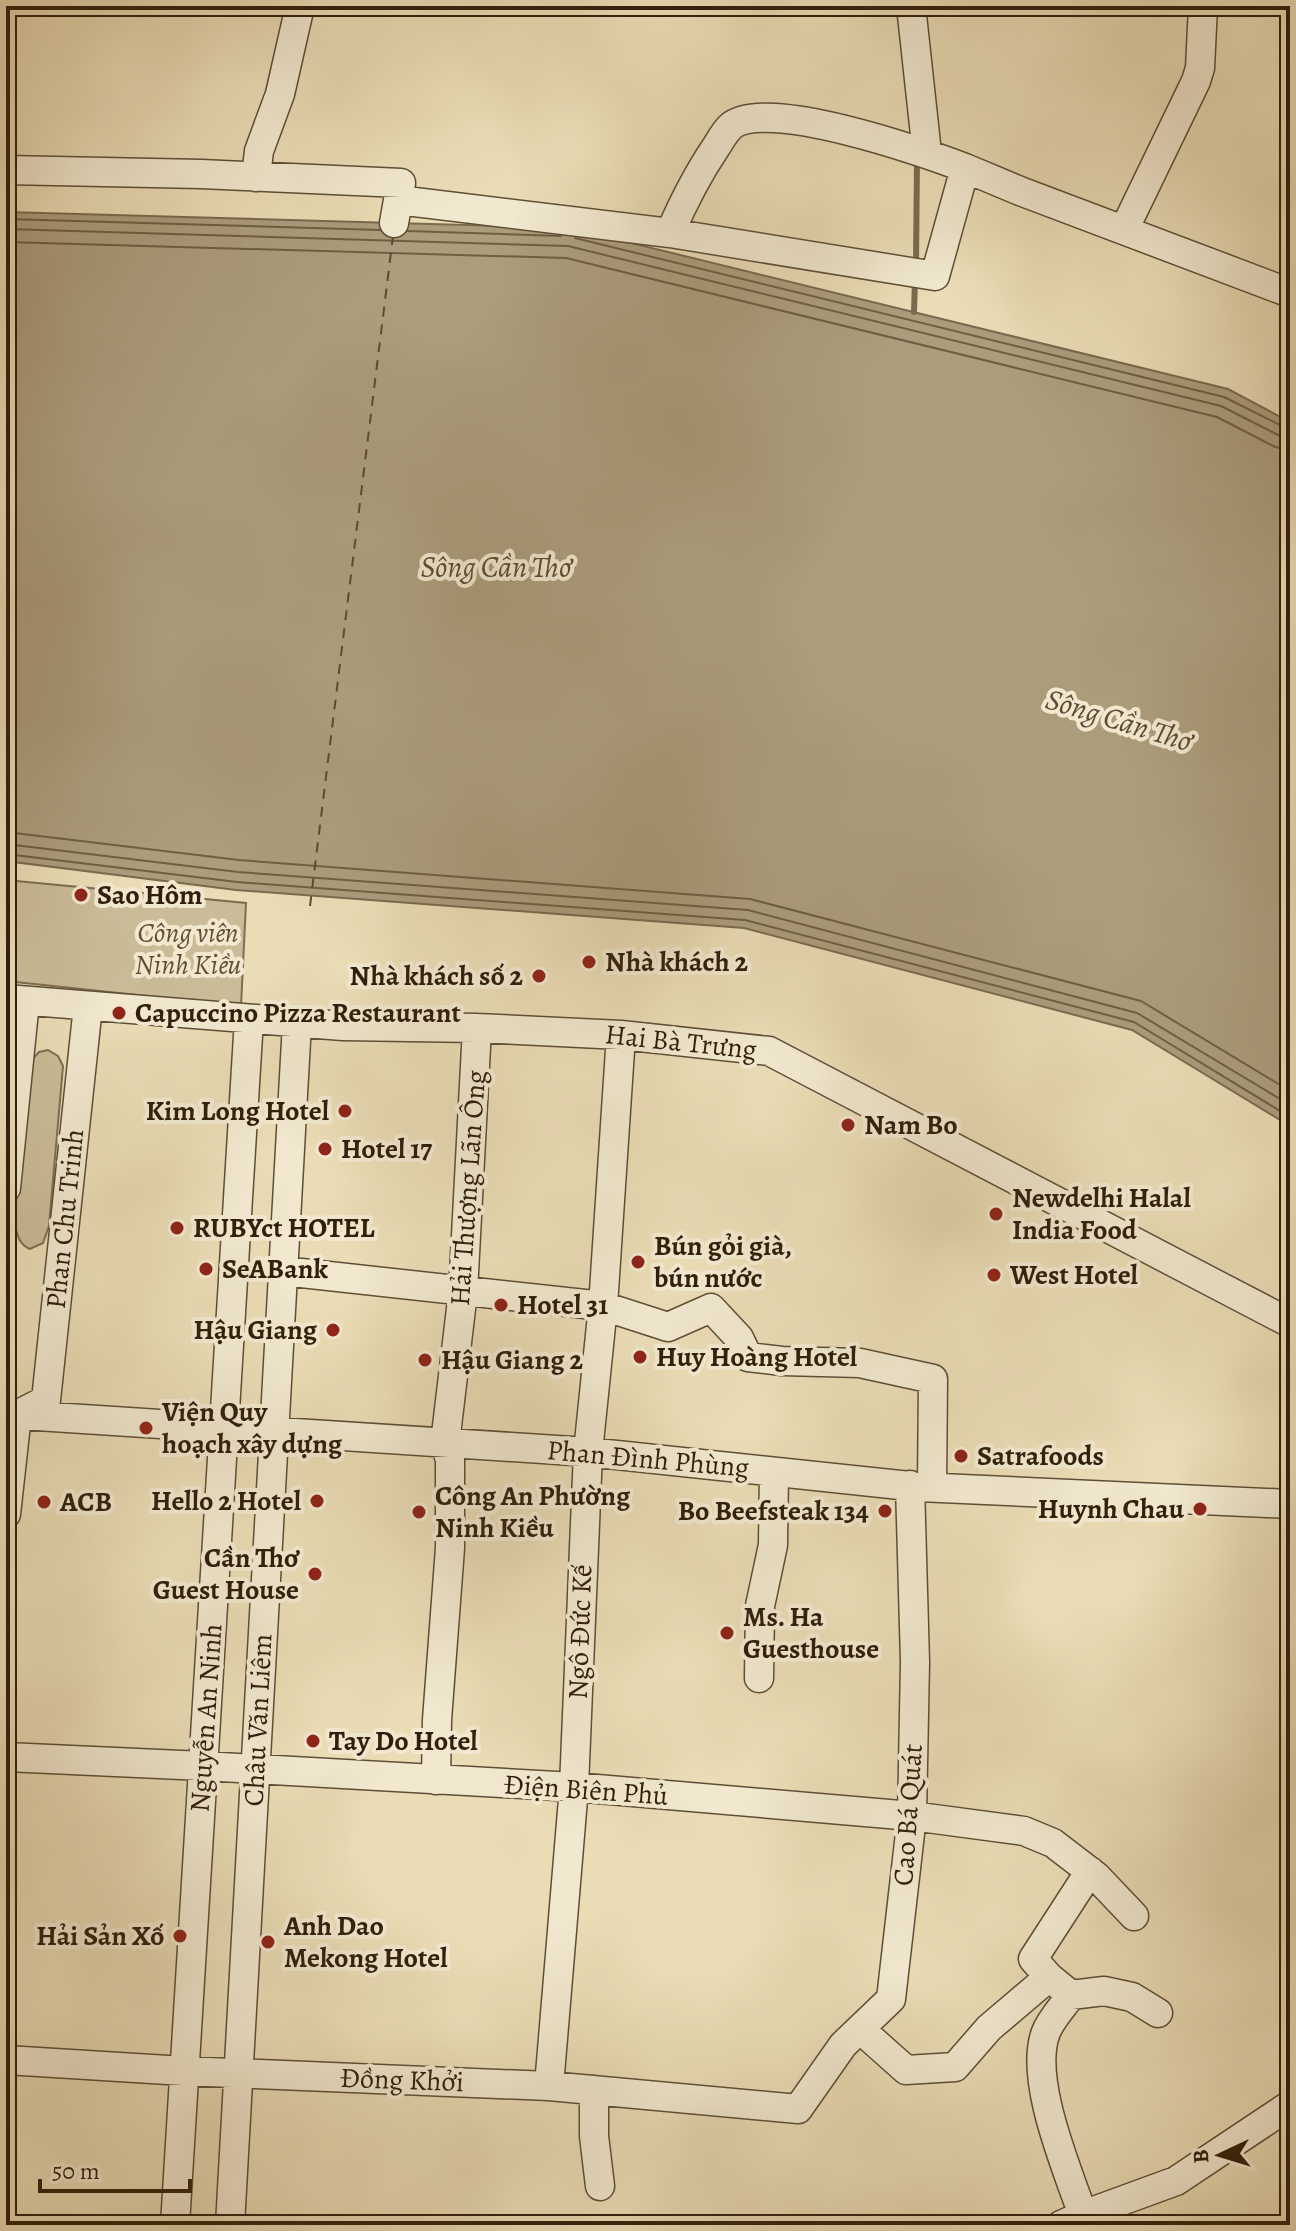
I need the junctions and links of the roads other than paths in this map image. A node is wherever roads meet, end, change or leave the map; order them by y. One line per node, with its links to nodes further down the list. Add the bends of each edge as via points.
1 (300, 6): 7 (street)
2 (911, 6): 4 (street)
3 (1203, 6): 8 (street, via 1196,81)
4 (919, 151): 5 (street); 9 (street, via 813,122 774,117 741,121 730,127 706,162)
5 (965, 168): 8 (street); 9 (street, via 935,276)
6 (6, 170): 7 (street)
7 (256, 177): 9 (street, via 401,183 396,212)
8 (1124, 230): 10 (street)
9 (670, 233)
10 (1290, 293)
11 (16, 1000): 12 (street, Hai Bà Trưng); 17 (street)
12 (88, 1006): 13 (street, Hai Bà Trưng); 22 (street, Phan Chu Trinh, via 46,1400)
13 (249, 1019): 14 (street, Hai Bà Trưng); 23 (street, Nguyễn An Ninh)
14 (297, 1023): 15 (street, Hai Bà Trưng); 18 (street, Châu Văn Liêm)
15 (477, 1028): 16 (street, Hai Bà Trưng); 19 (street, Hải Thượng Lãn Ông)
16 (621, 1035): 20 (street, Ngô Đức Kế); 21 (street, Hai Bà Trưng, via 769,1051)
17 (6, 1188)
18 (283, 1271): 19 (street); 24 (street, Châu Văn Liêm)
19 (463, 1292): 20 (street); 25 (street, Hải Thượng Lãn Ông)
20 (603, 1306): 26 (street, Ngô Đức Kế); 28 (street, Cao Bá Quát, via 668,1327 711,1308 739,1338 748,1357 860,1363 933,1379)
21 (1290, 1323)
22 (10, 1413): 23 (street, Phan Đình Phùng); 30 (street)
23 (224, 1429): 24 (street, Phan Đình Phùng); 33 (street, Nguyễn An Ninh)
24 (274, 1432): 25 (street, Phan Đình Phùng); 34 (street, Châu Văn Liêm)
25 (445, 1443): 26 (street, Phan Đình Phùng); 35 (street, Hải Thượng Lãn Ông, via 450,1460 450,1548)
26 (588, 1452): 27 (street, Phan Đình Phùng); 36 (street, Ngô Đức Kế)
27 (774, 1472): 28 (street, Phan Đình Phùng); 31 (street, via 773,1545 760,1606)
28 (921, 1486): 29 (street, Phan Đình Phùng); 37 (street, Cao Bá Quát)
29 (1290, 1504)
30 (6, 1514)
31 (759, 1678)
32 (6, 1757): 33 (street, Điện Biên Phủ)
33 (203, 1766): 34 (street, Điện Biên Phủ); 45 (street, Nguyễn An Ninh)
34 (255, 1770): 35 (street, Điện Biên Phủ); 46 (street, Châu Văn Liêm)
35 (436, 1780): 36 (street, Điện Biên Phủ)
36 (574, 1787): 37 (street, Điện Biên Phủ); 47 (street, Ngô Đức Kế)
37 (912, 1816): 38 (street, Điện Biên Phủ, via 1024,1831 1053,1843); 43 (street, Cao Bá Quát, via 891,1999)
38 (1090, 1871): 39 (street, Điện Biên Phủ); 40 (street, via 1033,1959)
39 (1134, 1916)
40 (1049, 1977): 41 (street); 43 (street, via 989,2028 955,2067 906,2070)
41 (1071, 1995): 42 (street, via 1104,1991 1132,1997); 52 (street, via 1047,2029 1041,2049)
42 (1158, 2013)
43 (860, 2029): 50 (street, Cao Bá Quát)
44 (6, 2060): 45 (street, Đồng Khởi)
45 (184, 2071): 46 (street, Đồng Khởi); 53 (street, Nguyễn An Ninh)
46 (238, 2073): 47 (street, Đồng Khởi); 54 (street, Châu Văn Liêm)
47 (549, 2086): 48 (street, Đồng Khởi)
48 (594, 2090): 50 (street, Đồng Khởi); 51 (street)
49 (1290, 2105): 52 (street, via 1176,2181)
50 (798, 2109)
51 (600, 2186)
52 (1072, 2220)
53 (175, 2225)
54 (230, 2225)

